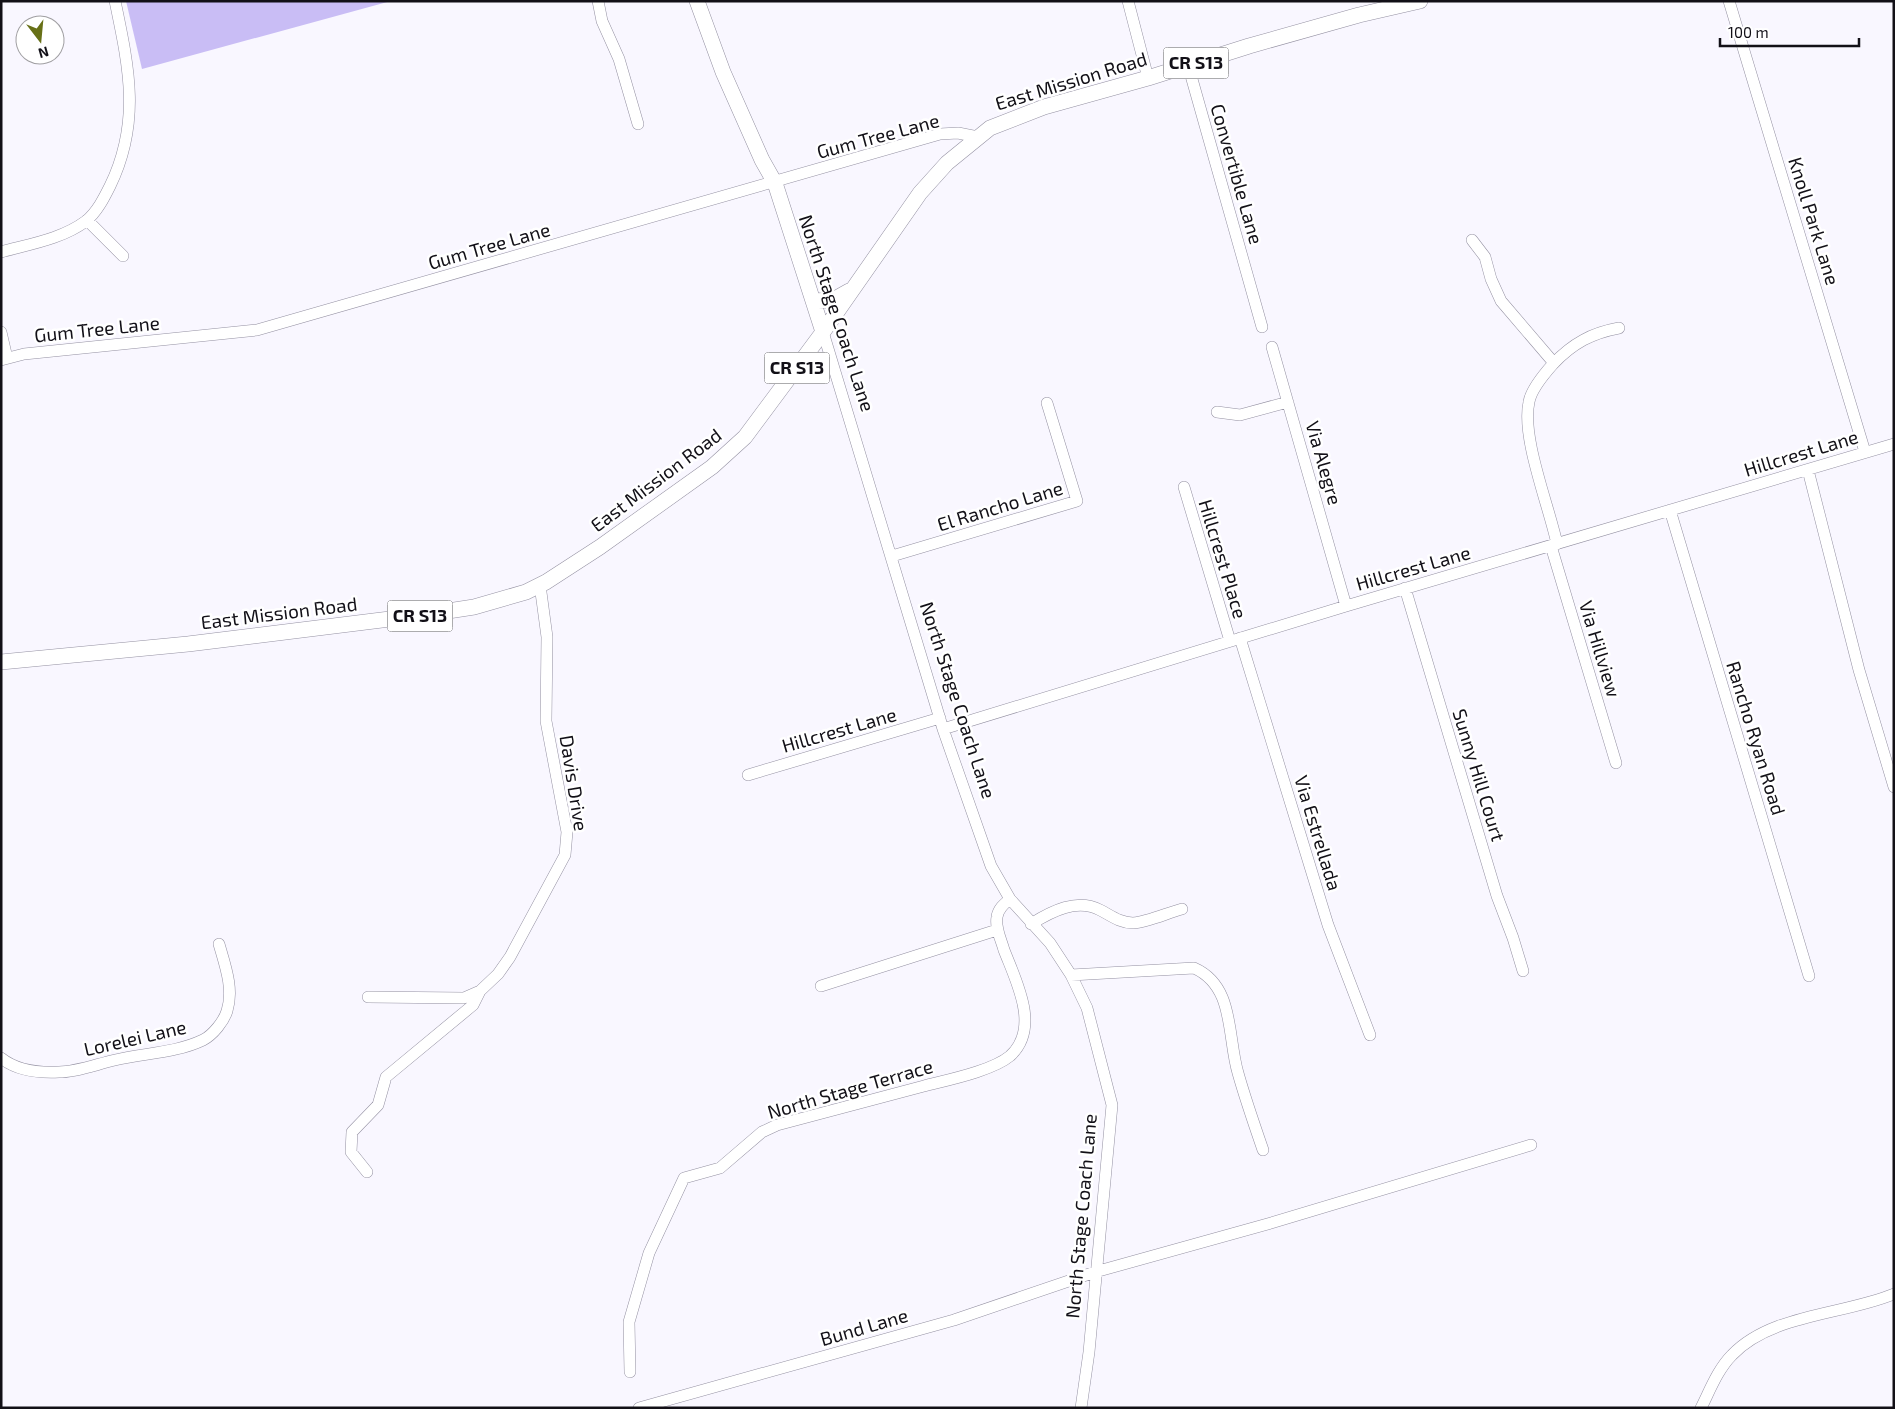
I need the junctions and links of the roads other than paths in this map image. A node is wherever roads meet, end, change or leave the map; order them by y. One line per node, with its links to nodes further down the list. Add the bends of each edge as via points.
1 (114, 1): 12 (street, via 129,73 131,115 121,163 103,200)
2 (598, 1): 9 (street)
3 (697, 1): 11 (main road, North Stage Coach Lane, via 723,72)
4 (1128, 1): 8 (street)
5 (1420, 1): 7 (main road, East Mission Road / CR S13, via 1359,15)
6 (1729, 1): 29 (street, Knoll Park Lane)
7 (1188, 65): 8 (main road, East Mission Road / CR S13); 18 (street, Convertible Lane)
8 (1148, 78): 10 (main road, East Mission Road / CR S13, via 1044,107 990,128)
9 (638, 124)
10 (978, 137): 11 (street, Gum Tree Lane, via 940,134); 16 (main road, East Mission Road / CR S13, via 947,163 920,193)
11 (775, 184): 17 (main road, North Stage Coach Lane); 23 (street, Gum Tree Lane, via 257,330 24,354)
12 (87, 220): 14 (street, via 56,237); 15 (street)
13 (1472, 240): 24 (street, via 1485,257 1501,301)
14 (1, 252)
15 (123, 256)
16 (852, 290): 17 (main road, via 833,300); 21 (main road, East Mission Road / CR S13)
17 (813, 301): 21 (main road, North Stage Coach Lane)
18 (1262, 327)
19 (1619, 328): 24 (street, Via Hillview, via 1596,332 1566,351)
20 (1, 332): 23 (street)
21 (823, 332): 34 (street, North Stage Coach Lane); 35 (main road, East Mission Road / CR S13, via 769,408 718,462 600,547)
22 (1272, 348): 25 (street)
23 (4, 359)
24 (1554, 363): 33 (street, Via Hillview, via 1545,372 1529,401 1528,433)
25 (1288, 402): 27 (street, Via Alegre, via 1240,415); 37 (street, Via Alegre)
26 (1047, 403): 34 (street, El Rancho Lane, via 1076,501)
27 (1217, 412)
28 (1894, 444): 29 (street, Hillcrest Lane)
29 (1866, 452): 30 (street, Hillcrest Lane)
30 (1808, 470): 32 (street, Hillcrest Lane); 43 (street, via 1859,670)
31 (1184, 487): 38 (street, Hillcrest Place)
32 (1670, 510): 33 (street, Hillcrest Lane); 51 (street, Rancho Ryan Road)
33 (1554, 545): 36 (street, Hillcrest Lane); 41 (street, Via Hillview)
34 (892, 556): 40 (street, North Stage Coach Lane)
35 (540, 585): 39 (main road, East Mission Road / CR S13, via 503,600 422,615 188,644); 53 (street, Davis Drive, via 547,637 546,721 567,832 565,855 510,957)
36 (1405, 588): 37 (street, Hillcrest Lane); 49 (street, Sunny Hill Court, via 1497,896)
37 (1346, 606): 38 (street, Hillcrest Lane)
38 (1235, 639): 40 (street, Hillcrest Lane); 55 (street, Via Estrellada, via 1328,926)
39 (1, 662)
40 (942, 723): 42 (street, Hillcrest Lane); 44 (street, North Stage Coach Lane, via 991,866)
41 (1616, 763)
42 (748, 775)
43 (1894, 787)
44 (1010, 899): 46 (street, North Stage Coach Lane); 47 (street, via 999,909)
45 (1182, 909): 46 (street, via 1133,923 1117,920 1084,904 1053,912)
46 (1031, 924): 50 (street, North Stage Coach Lane, via 1050,943)
47 (997, 930): 52 (street); 62 (street, North Stage Terrace, via 1026,1017 1017,1047 1009,1057 975,1072 777,1125 762,1132 720,1168 684,1178 648,1253 636,1296 629,1322)
48 (219, 944): 56 (street, Lorelei Lane, via 229,978 227,1012 205,1039 175,1050 116,1059 60,1073 31,1071)
49 (1523, 971)
50 (1072, 974): 58 (street, via 1194,968 1205,973 1220,992 1227,1010 1237,1070); 60 (street, North Stage Coach Lane, via 1087,1008 1112,1105)
51 (1809, 976)
52 (821, 986)
53 (480, 991): 54 (street, Davis Drive, via 464,998); 59 (street, Davis Drive, via 473,1005 386,1077 378,1105 352,1132 351,1152)
54 (368, 997)
55 (1370, 1035)
56 (1, 1058)
57 (1531, 1145): 60 (street, Bund Lane)
58 (1262, 1150)
59 (367, 1172)
60 (1095, 1272): 63 (street, Bund Lane, via 954,1320); 64 (street, North Stage Coach Lane)
61 (1894, 1294): 65 (street, via 1753,1337 1723,1367)
62 (630, 1372)
63 (639, 1408)
64 (1081, 1408)
65 (1702, 1408)

